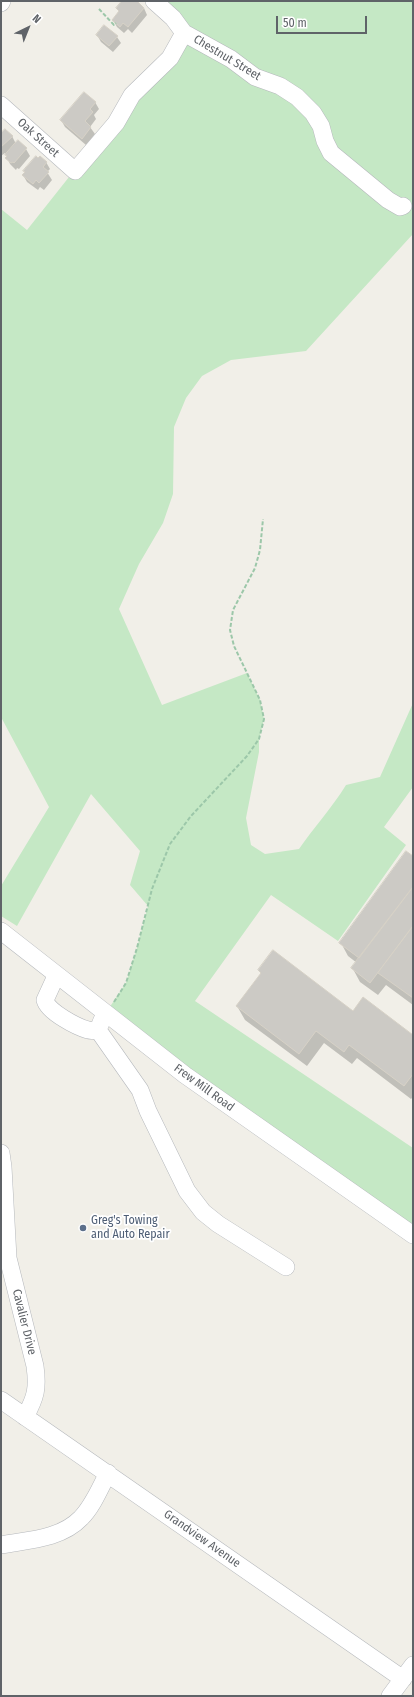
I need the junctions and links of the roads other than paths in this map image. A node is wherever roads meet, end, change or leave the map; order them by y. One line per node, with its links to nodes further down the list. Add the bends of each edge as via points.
1 (154, 1): 2 (street, Chestnut Street)
2 (184, 32): 3 (street, Oak Street, via 170,58 141,85 116,123 75,171); 4 (street, Chestnut Street, via 231,59 255,77 280,86 297,97 321,126 331,153 388,200 400,207)
3 (1, 105)
4 (403, 206)
5 (1, 932): 6 (street, Frew Mill Road)
6 (56, 976): 7 (street, Frew Mill Road); 8 (street, via 45,1000 46,1004 56,1014 90,1031)
7 (105, 1014): 8 (street); 10 (street, Frew Mill Road, via 185,1075)
8 (98, 1030): 11 (street, via 140,1090 187,1191 203,1212)
9 (1, 1153): 13 (street, Cavalier Drive, via 8,1258 37,1382 35,1395)
10 (413, 1235)
11 (286, 1267)
12 (1, 1400): 13 (street, Grandview Avenue)
13 (25, 1417): 14 (street, Grandview Avenue)
14 (108, 1473): 15 (street, via 91,1505 68,1529 54,1535); 16 (street, Grandview Avenue)
15 (1, 1545)
16 (408, 1672): 17 (street)
17 (390, 1696)

